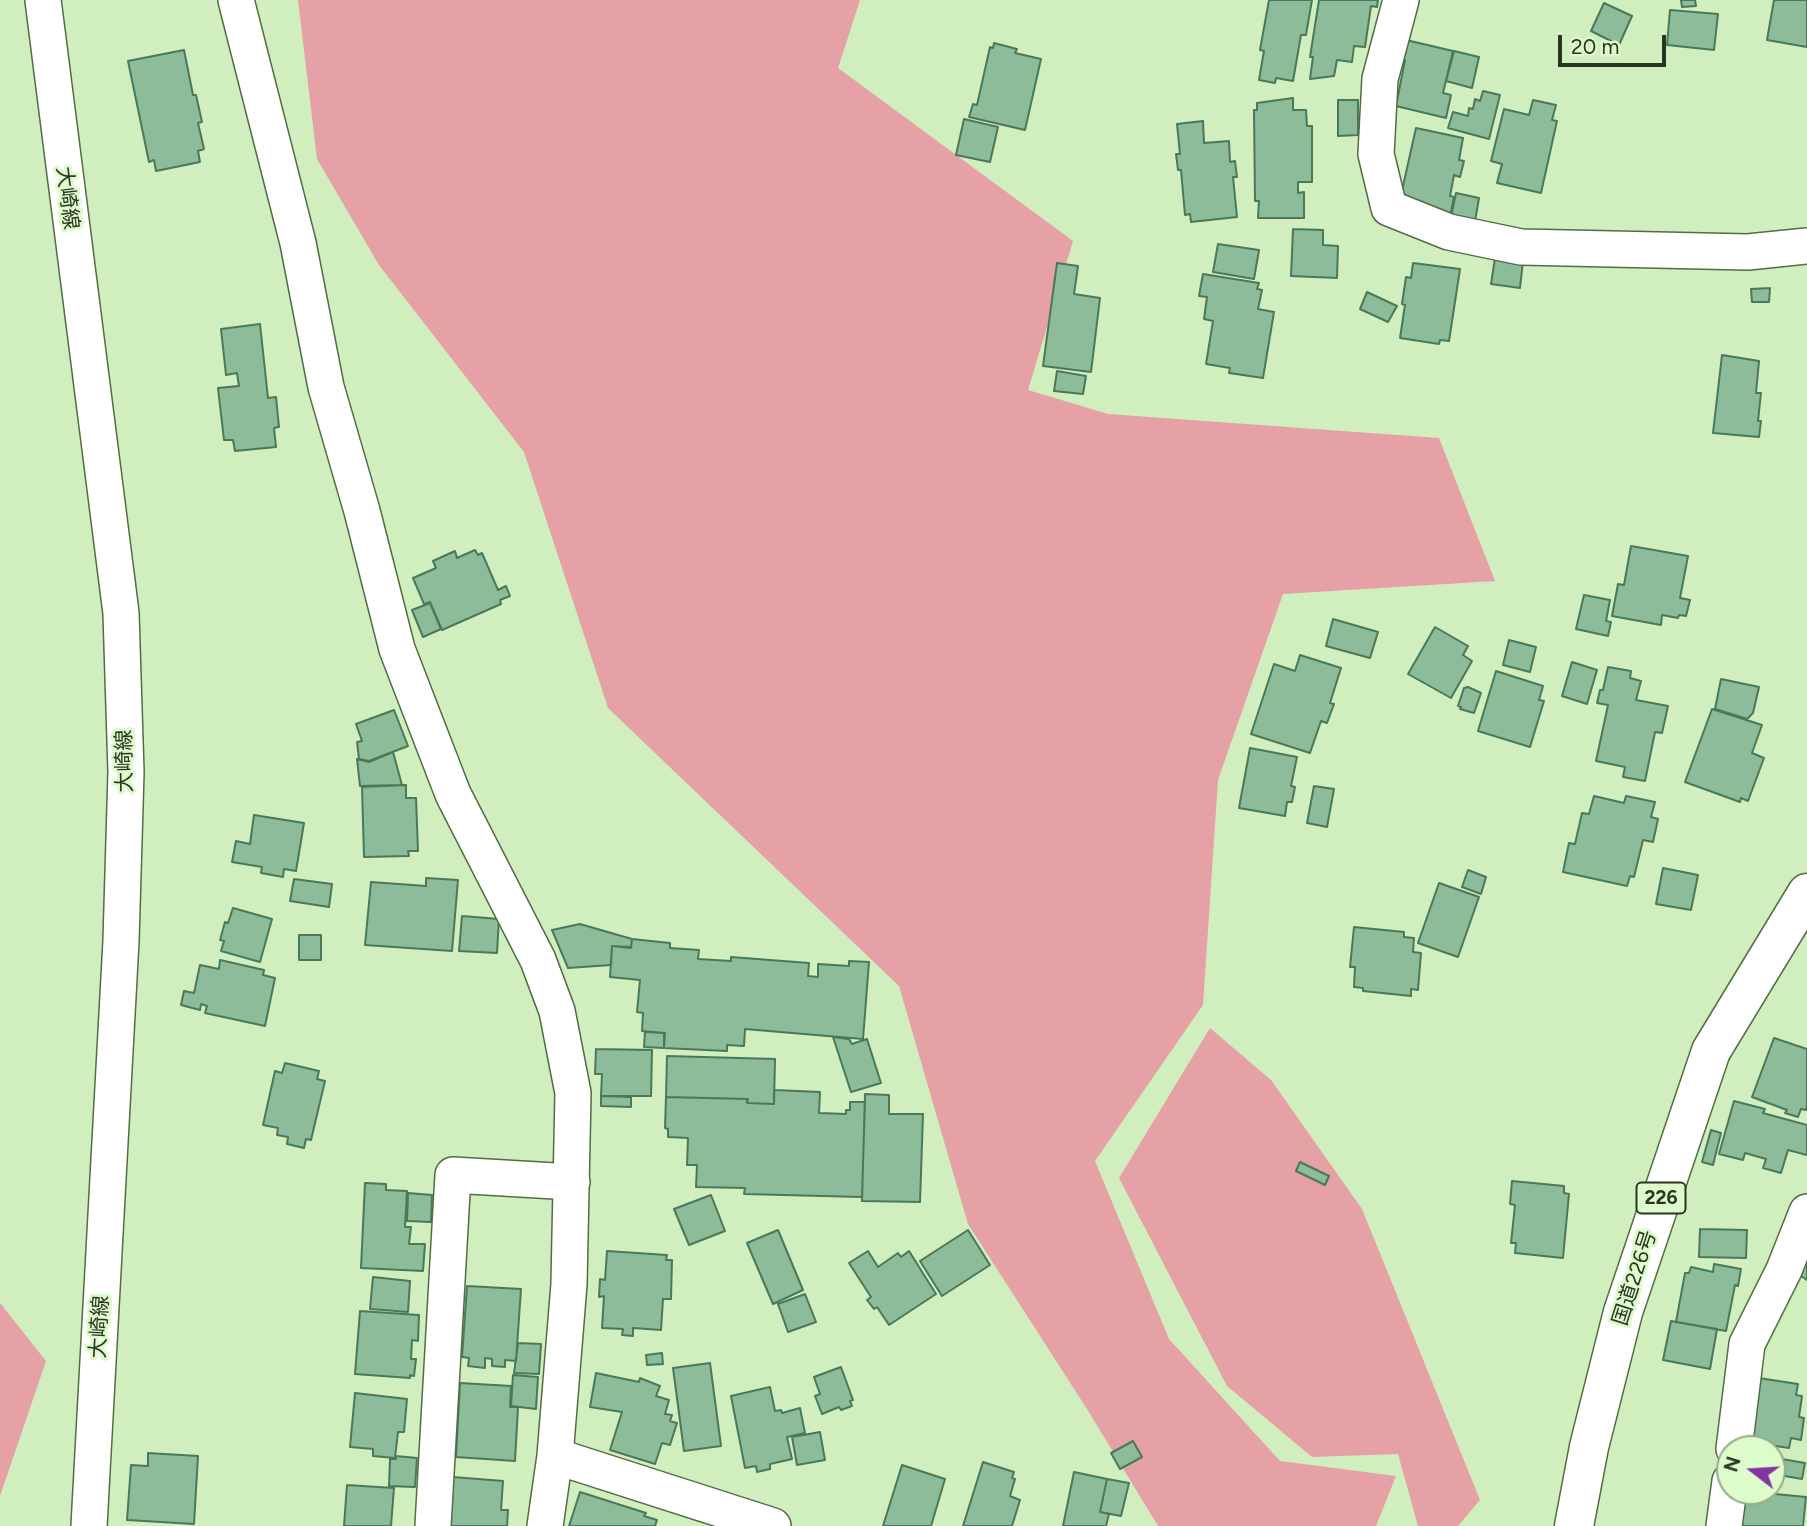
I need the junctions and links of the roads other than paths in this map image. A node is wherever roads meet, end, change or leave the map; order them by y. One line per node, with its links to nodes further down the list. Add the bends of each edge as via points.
1 (43, 0): 11 (street, 大崎線, via 121,613 125,759 121,941)
2 (236, 0): 6 (street, via 298,243 326,387 397,649 453,794 538,960 558,1011 573,1093)
3 (1401, 0): 4 (street, via 1380,79 1376,154 1390,208 1449,232 1521,247 1748,252)
4 (1807, 246)
5 (1807, 893): 15 (highway, 国道226号 / 226, via 1707,1063 1623,1312)
6 (572, 1182): 9 (street); 12 (street, via 453,1175)
7 (1807, 1212): 8 (street, via 1747,1344)
8 (1736, 1435)
9 (555, 1456): 13 (street); 14 (street)
10 (1727, 1505): 16 (street)
11 (89, 1526)
12 (433, 1526)
13 (545, 1526)
14 (773, 1526)
15 (1574, 1526)
16 (1724, 1526)

